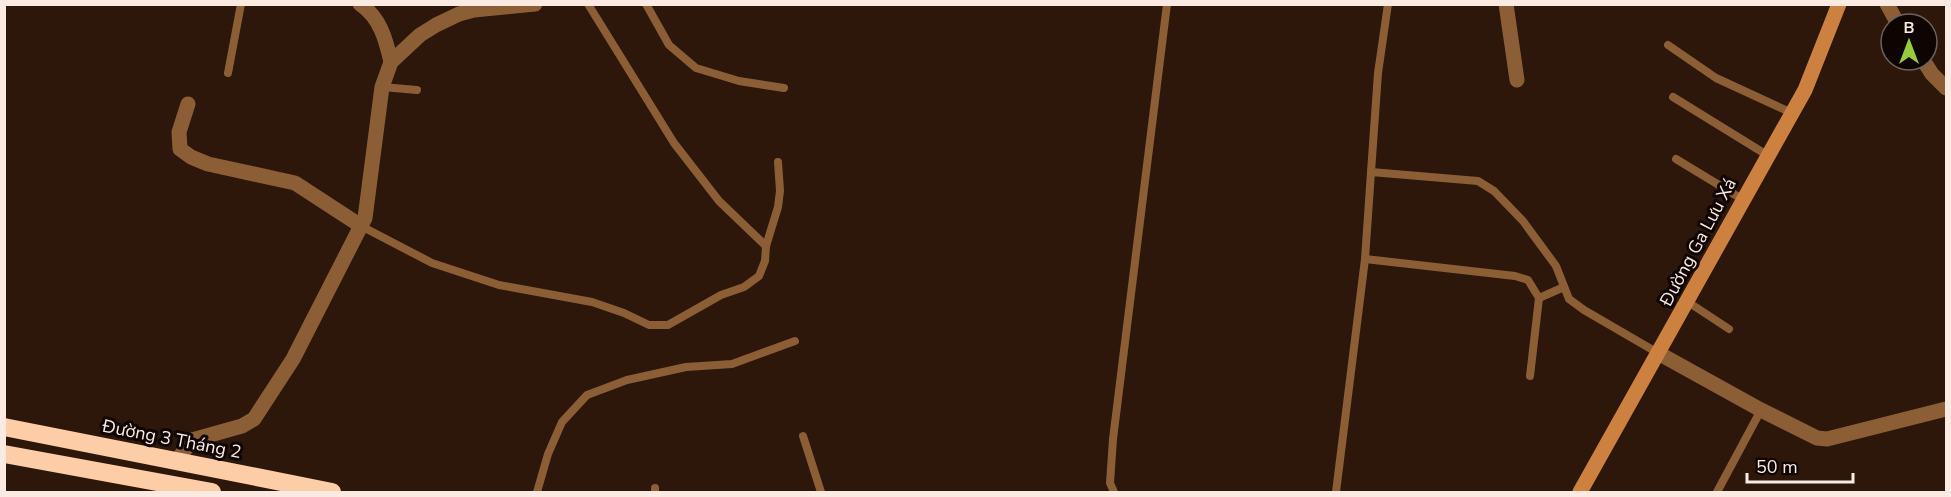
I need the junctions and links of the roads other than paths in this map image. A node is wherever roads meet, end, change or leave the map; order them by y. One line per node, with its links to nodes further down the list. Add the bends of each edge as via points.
1 (241, 4): 14 (lane)
2 (360, 4): 12 (street, via 370,11 385,37)
3 (535, 4): 10 (street)
4 (588, 4): 29 (lane, via 674,143 720,201)
5 (645, 4): 17 (lane, via 669,45 696,68 739,81)
6 (1167, 4): 49 (lane, via 1113,439 1110,483)
7 (1388, 4): 26 (lane, via 1378,73)
8 (1506, 4): 15 (street)
9 (1839, 4): 22 (street, Đường Ga Lưu Xá)
10 (461, 9): 12 (street, via 420,35)
11 (1668, 45): 22 (lane, via 1716,78)
12 (391, 62): 16 (street)
13 (1931, 72): 18 (street)
14 (228, 73)
15 (1517, 80)
16 (382, 87): 19 (lane); 28 (street)
17 (784, 88)
18 (1947, 88)
19 (417, 90)
20 (1673, 96): 23 (lane)
21 (188, 104): 28 (street, via 179,132 180,149 191,157 208,165 294,183)
22 (1792, 113): 23 (street, Đường Ga Lưu Xá)
23 (1767, 155): 27 (street, Đường Ga Lưu Xá)
24 (1676, 159): 27 (lane)
25 (778, 162): 29 (lane, via 778,207)
26 (1371, 172): 30 (lane); 31 (lane, via 1478,181 1494,190 1556,266)
27 (1742, 199): 33 (street, Đường Ga Lưu Xá)
28 (361, 226): 29 (lane, via 432,263 499,285 592,302 649,325 668,325 721,294 744,287 759,276); 43 (street, via 293,359 254,419 192,440)
29 (766, 246)
30 (1365, 258): 32 (lane, via 1515,276 1528,280); 50 (lane)
31 (1564, 287): 32 (lane); 36 (lane, via 1569,299 1584,310)
32 (1539, 298): 37 (lane)
33 (1688, 302): 34 (lane); 36 (street, Đường Ga Lưu Xá)
34 (1729, 329)
35 (795, 341): 47 (lane, via 732,364 627,380 587,395 562,422)
36 (1658, 353): 39 (street); 51 (street, Đường Ga Lưu Xá)
37 (1530, 375)
38 (1947, 409): 39 (street, via 1827,440)
39 (1761, 410): 52 (lane)
40 (4, 427): 43 (highway, Đường 3 Tháng 2)
41 (803, 436): 48 (lane)
42 (4, 454): 44 (highway)
43 (176, 462): 44 (highway); 46 (highway, Đường 3 Tháng 2)
44 (165, 489): 45 (highway)
45 (212, 492)
46 (332, 492)
47 (537, 492)
48 (821, 492)
49 (1114, 492)
50 (1336, 492)
51 (1580, 492)
52 (1718, 492)

